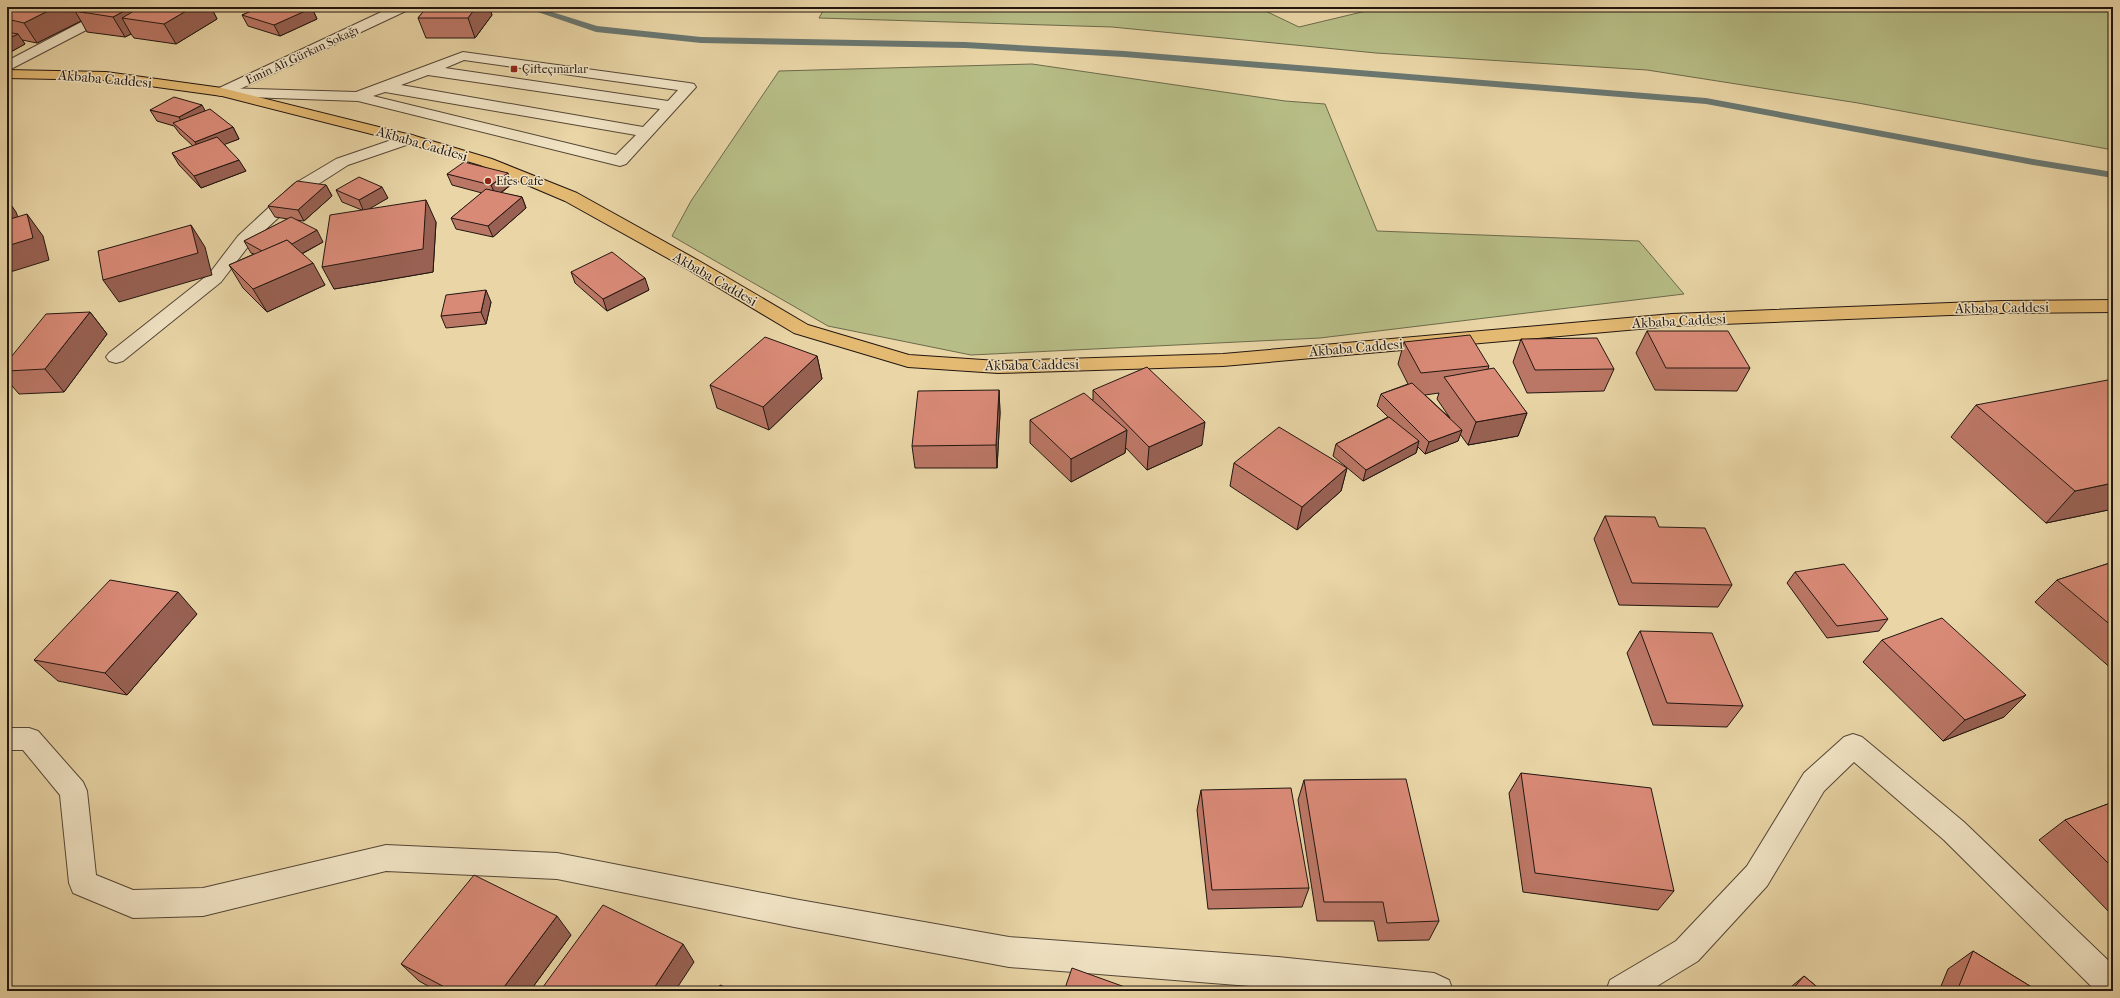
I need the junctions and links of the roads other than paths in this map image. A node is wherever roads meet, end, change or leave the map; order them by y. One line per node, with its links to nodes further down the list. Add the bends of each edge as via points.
1 (120, 7): 3 (street)
2 (404, 7): 7 (street, Emin Ali Gürkan Sokağı)
3 (7, 67)
4 (426, 70): 6 (street); 9 (street); 9 (street, via 463,56 689,88)
5 (7, 74): 7 (main road, Akbaba Caddesi, via 106,76)
6 (384, 87): 8 (street); 10 (street)
7 (222, 92): 8 (street); 11 (main road, Akbaba Caddesi)
8 (358, 97): 10 (street, via 620,161)
9 (671, 106): 10 (street)
10 (647, 132)
11 (409, 139): 12 (main road, Akbaba Caddesi, via 486,162 571,198 695,266 801,329 908,361 998,367 1223,360 1672,320 2001,307); 13 (street, via 342,162 300,188 244,240 215,278)
12 (2113, 306)
13 (116, 357)
14 (7, 739): 16 (street, via 30,739 73,791 82,883 133,904 203,902 386,858 556,866 1009,952 1278,972 1434,988)
15 (2113, 986): 17 (street, via 1954,831 1852,745 1814,782 1752,882 1687,950)
16 (1438, 991)
17 (1621, 991)

